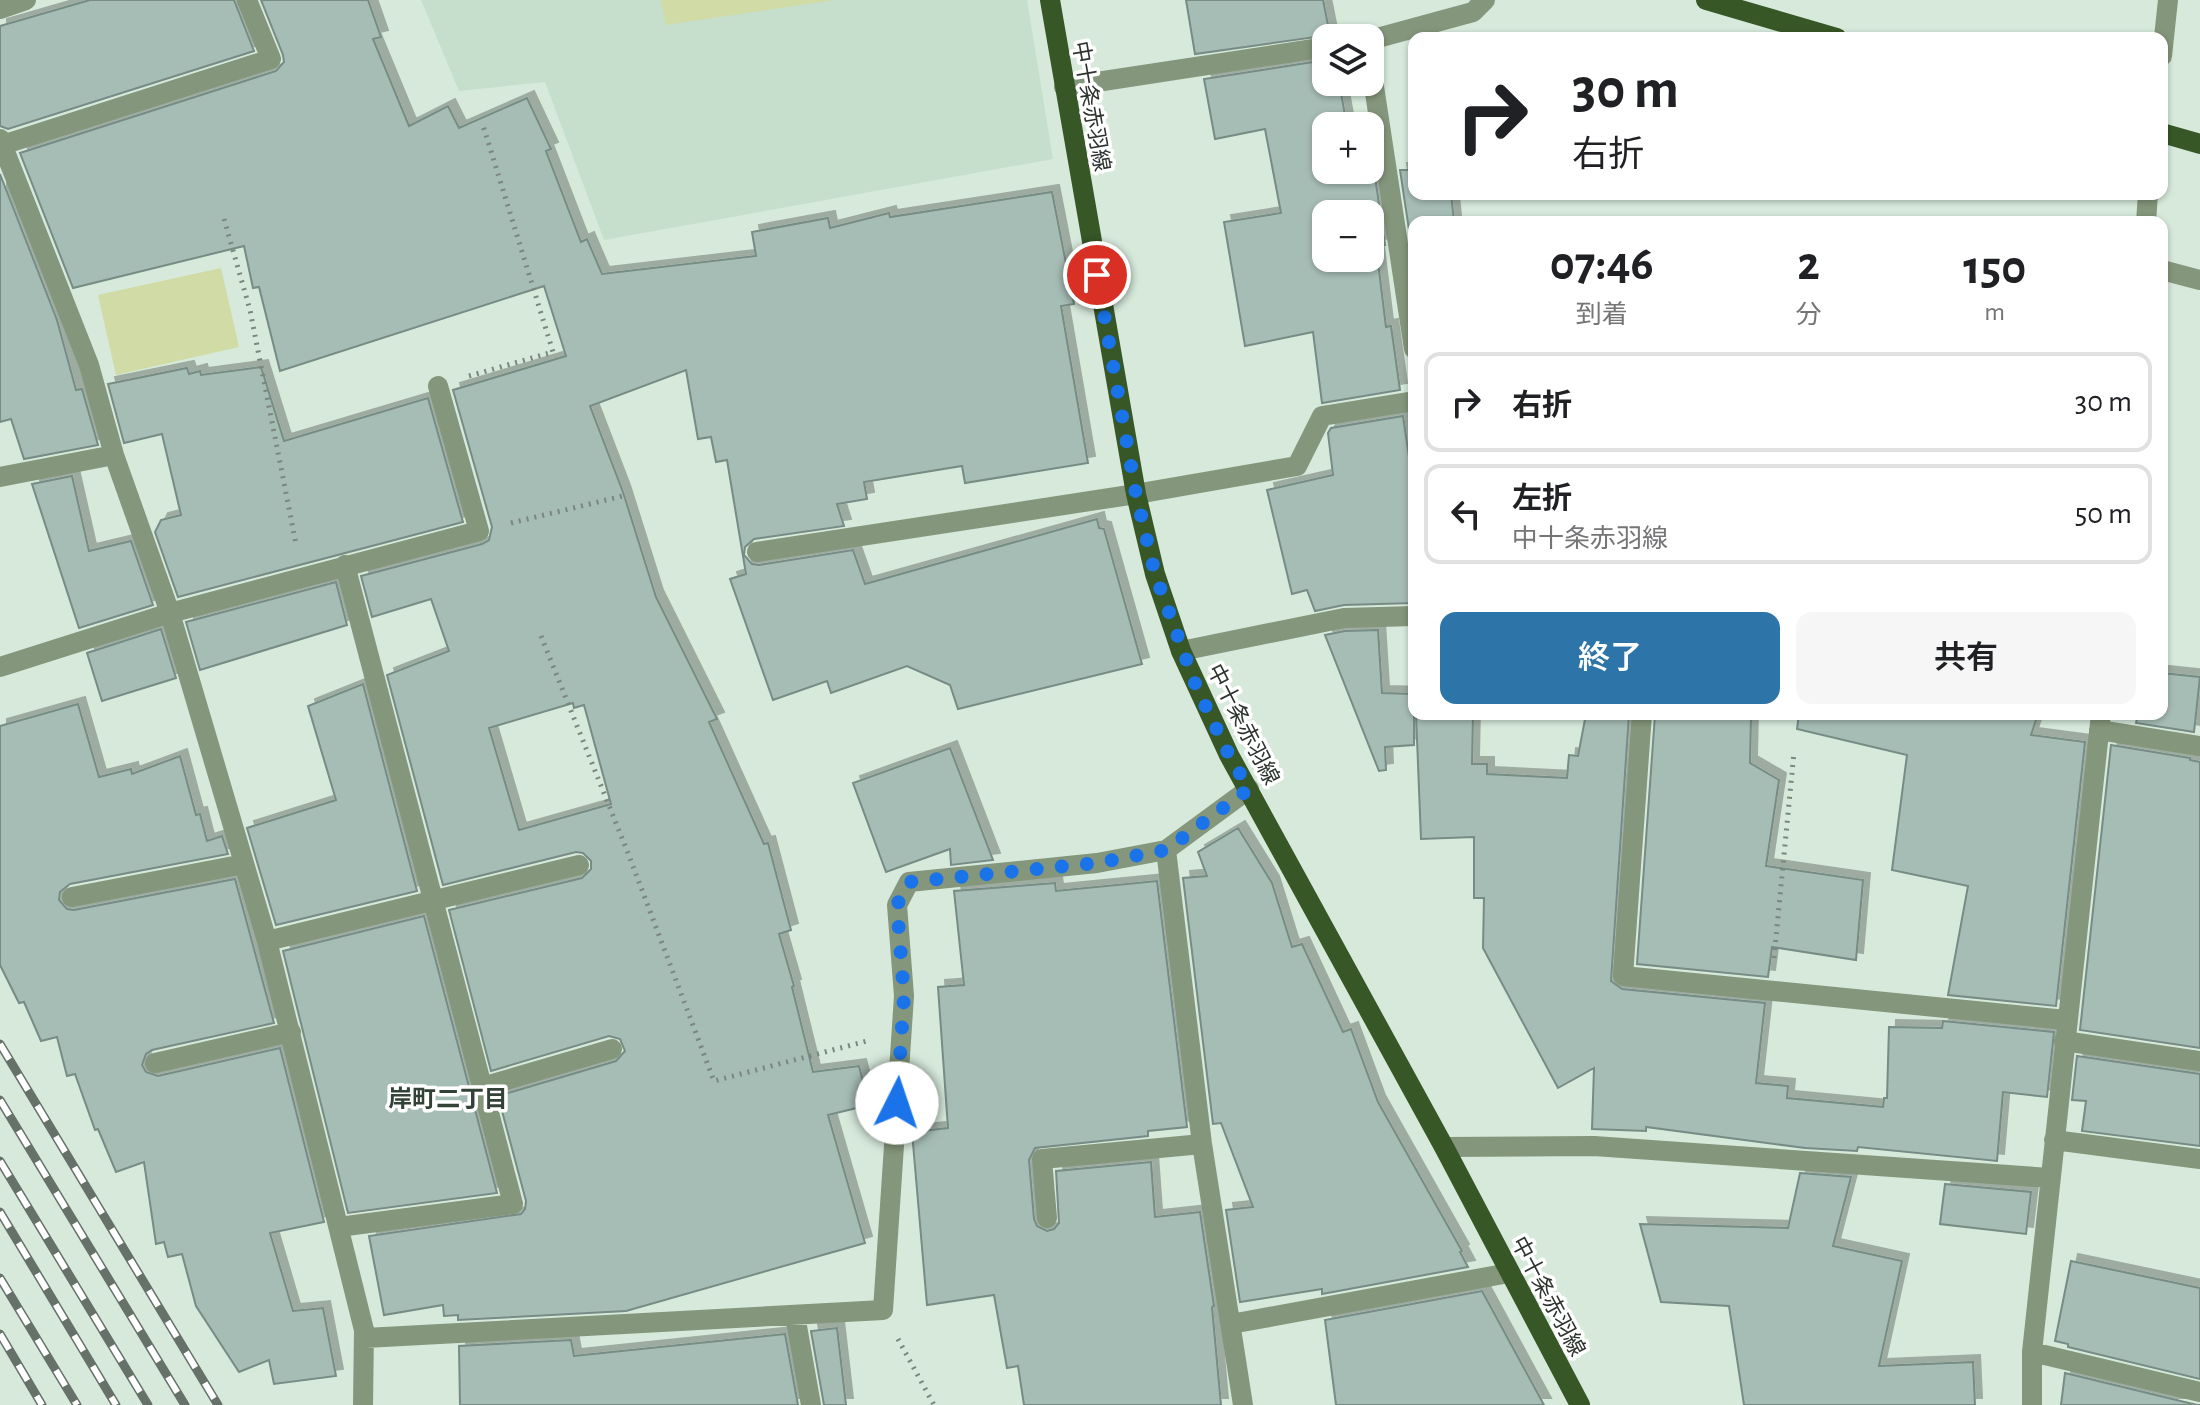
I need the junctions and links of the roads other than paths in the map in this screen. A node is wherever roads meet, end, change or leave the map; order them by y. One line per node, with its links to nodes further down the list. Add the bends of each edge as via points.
1 (26, 0): 7 (street)
2 (247, 0): 15 (street, via 271,59)
3 (1050, 0): 12 (main road, 中十条赤羽線)
4 (1485, 0): 10 (street, via 1473,12)
5 (1706, 0): 8 (main road)
6 (2168, 0): 9 (street)
7 (0, 9)
8 (1816, 32)
9 (2165, 32)
10 (1384, 36)
11 (1312, 49): 12 (street)
12 (1064, 87): 24 (main road, 中十条赤羽線)
13 (1375, 96): 19 (street)
14 (2168, 135): 16 (main road)
15 (1, 142): 22 (street, via 89,365)
16 (2200, 144)
17 (2168, 272): 18 (street)
18 (2200, 280)
19 (1408, 310)
20 (438, 386): 26 (street, via 479,531)
21 (1408, 402): 24 (street, via 1322,416 1297,466)
22 (114, 455): 23 (street); 27 (street)
23 (0, 477)
24 (1136, 494): 25 (street); 29 (main road, 中十条赤羽線)
25 (757, 552)
26 (345, 565): 27 (street); 39 (street)
27 (170, 613): 30 (street); 36 (street)
28 (1408, 616): 29 (street, via 1344,618)
29 (1181, 651): 34 (main road, 中十条赤羽線)
30 (0, 667)
31 (1642, 720): 41 (street, via 1623,976)
32 (2100, 722): 33 (street); 41 (street)
33 (2200, 746)
34 (1249, 789): 35 (street); 49 (main road, 中十条赤羽線)
35 (1166, 850): 48 (street); 55 (street, via 1097,863 909,882 897,905 904,996 883,1310)
36 (244, 864): 38 (street); 40 (street)
37 (579, 865): 39 (street)
38 (72, 897)
39 (433, 900): 40 (street); 46 (street)
40 (267, 941): 42 (street)
41 (2065, 1030): 44 (street); 47 (street)
42 (291, 1032): 45 (street); 53 (street)
43 (612, 1049): 46 (street)
44 (2200, 1061)
45 (155, 1063)
46 (482, 1087): 53 (street, via 513,1204)
47 (2054, 1140): 50 (street); 51 (street)
48 (1202, 1144): 52 (street, via 1042,1159); 56 (street)
49 (1444, 1147): 51 (street, via 1594,1146); 54 (main road, 中十条赤羽線)
50 (2200, 1159)
51 (2050, 1178): 58 (street)
52 (1047, 1218)
53 (339, 1227): 57 (street)
54 (1509, 1273): 56 (street); 63 (main road, 中十条赤羽線)
55 (795, 1315): 57 (street); 61 (street)
56 (1231, 1324): 62 (street)
57 (365, 1338): 60 (street)
58 (2032, 1352): 59 (street); 64 (street)
59 (2200, 1392)
60 (363, 1405)
61 (811, 1405)
62 (1243, 1405)
63 (1580, 1405)
64 (2032, 1405)

